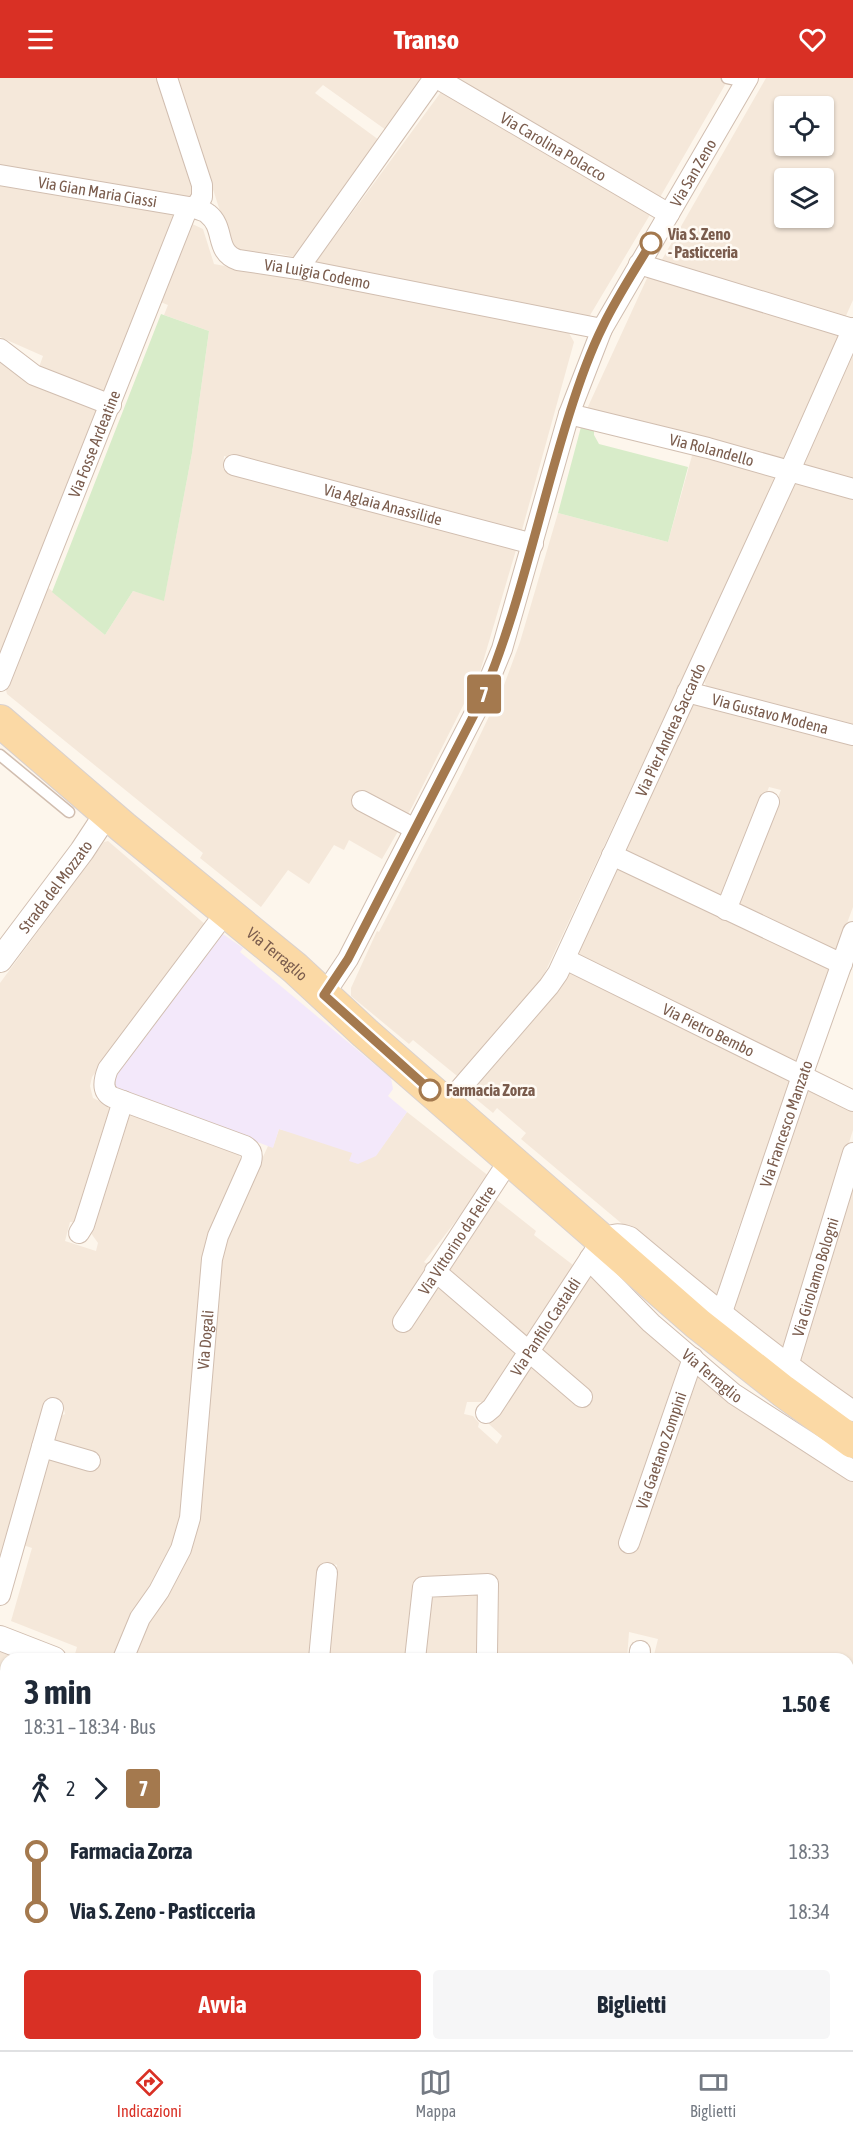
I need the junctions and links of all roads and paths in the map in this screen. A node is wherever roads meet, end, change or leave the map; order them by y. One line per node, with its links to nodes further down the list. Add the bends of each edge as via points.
1 (167, 78): 6 (street, via 202,184 201,198)
2 (436, 78): 7 (street, Via Carolina Polacco); 9 (street, Via Carolina Polacco)
3 (727, 78): 4 (lane, Via San Zeno)
4 (747, 80): 7 (street, Via San Zeno)
5 (0, 175): 6 (street, Via Gian Maria Ciassi)
6 (191, 207): 9 (street, Via Luigia Codemo, via 208,214 216,224 231,258); 13 (street, Via Fosse Ardeatine)
7 (669, 214): 8 (street, Via San Zeno)
8 (639, 264): 10 (street); 11 (street, Via San Zeno)
9 (298, 269): 11 (street, Via Luigia Codemo)
10 (853, 328): 16 (street, Via Pier Andrea Saccardo)
11 (602, 329): 14 (street, Via San Zeno)
12 (0, 349): 13 (street, via 34,375)
13 (111, 405): 19 (street, Via Fosse Ardeatine)
14 (569, 414): 16 (street, Via Rolandello); 18 (street, Via San Zeno)
15 (234, 465): 18 (street, Via Aglaia Anassilide)
16 (789, 470): 17 (street, Via Rolandello); 20 (street, Via Pier Andrea Saccardo)
17 (853, 489)
18 (532, 544): 29 (street, Via San Zeno, via 492,676)
19 (0, 681)
20 (687, 692): 22 (street, Via Gustavo Modena); 30 (street, Via Pier Andrea Saccardo)
21 (0, 721): 24 (main road, Via Terraglio)
22 (853, 735)
23 (0, 755): 24 (lane)
24 (21, 756): 27 (lane); 28 (main road, Via Terraglio)
25 (362, 801): 29 (street)
26 (769, 802): 31 (street)
27 (69, 812)
28 (107, 813): 32 (main road, Via Terraglio); 35 (street, Strada del Mozzato)
29 (415, 829): 37 (street, Via San Zeno, via 340,974)
30 (612, 855): 31 (street); 34 (street, Via Pier Andrea Saccardo)
31 (726, 910): 36 (street)
32 (226, 912): 37 (main road, Via Terraglio); 39 (street, Via Dogali, via 108,1069 105,1090)
33 (853, 932): 36 (street, Via Francesco Manzato)
34 (565, 959): 38 (street, Via Pietro Bembo); 41 (street, Via Pier Andrea Saccardo, via 549,986)
35 (0, 960)
36 (842, 964): 38 (street, Via Francesco Manzato)
37 (324, 995): 41 (main road, Via Terraglio)
38 (802, 1076): 40 (street, Via Pietro Bembo); 47 (street, Via Francesco Manzato)
39 (123, 1101): 44 (street); 65 (street, Via Dogali, via 245,1146 252,1155 212,1259 186,1537 171,1570 136,1625)
40 (853, 1101)
41 (447, 1105): 43 (main road, Via Terraglio)
42 (853, 1153): 51 (street, Via Girolamo Bologni)
43 (510, 1159): 45 (main road, Via Terraglio); 46 (street, Via Vittorino da Feltre)
44 (79, 1233)
45 (602, 1250): 47 (street, via 611,1234 630,1237); 49 (street, Via Panfilo Castaldi); 50 (street, Via Terraglio, via 598,1269 651,1323); 56 (main road, Via Terraglio)
46 (435, 1271): 48 (street, Via Vittorino da Feltre); 49 (street)
47 (722, 1315): 51 (street)
48 (403, 1322)
49 (529, 1351): 52 (street); 55 (street, Via Panfilo Castaldi)
50 (693, 1358): 59 (street, Via Terraglio, via 734,1394); 60 (street, Via Gaetano Zompini)
51 (788, 1366): 54 (street)
52 (582, 1397)
53 (53, 1408): 57 (street)
54 (853, 1411)
55 (486, 1413)
56 (853, 1442)
57 (42, 1447): 58 (street); 62 (street)
58 (90, 1461)
59 (853, 1471)
60 (629, 1543)
61 (327, 1573): 66 (street)
62 (0, 1595)
63 (0, 1638): 64 (street)
64 (39, 1653)
65 (125, 1653)
66 (320, 1653)
67 (416, 1653): 68 (street, via 423,1587 488,1584)
68 (487, 1653)

